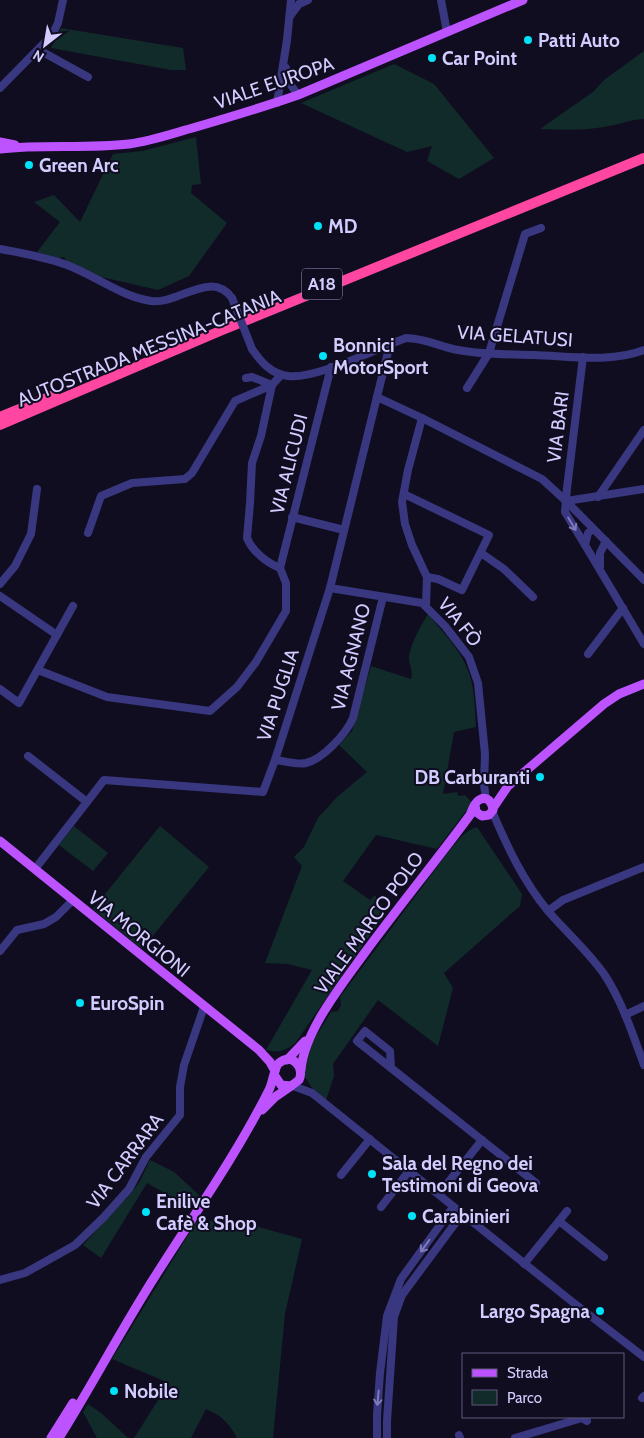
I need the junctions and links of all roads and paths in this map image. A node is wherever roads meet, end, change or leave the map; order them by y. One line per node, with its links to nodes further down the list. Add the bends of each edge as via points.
1 (63, 0): 8 (street, via 56,28)
2 (291, 0): 6 (street)
3 (306, 0): 6 (street)
4 (441, 0): 7 (street)
5 (523, 0): 7 (main road, VIALE EUROPA)
6 (289, 18): 9 (street)
7 (448, 32): 12 (main road, VIALE EUROPA)
8 (39, 50): 10 (street); 11 (street)
9 (285, 54): 12 (street, via 288,81); 13 (street)
10 (88, 78)
11 (0, 88)
12 (298, 95): 13 (main road, VIALE EUROPA)
13 (277, 103): 15 (main road, VIALE EUROPA, via 144,142)
14 (0, 142): 15 (main road)
15 (22, 147): 16 (main road)
16 (0, 150)
17 (644, 152): 32 (highway, AUTOSTRADA MESSINA-CATANIA / A18)
18 (644, 158): 34 (highway, via 220,331)
19 (644, 162): 34 (highway, AUTOSTRADA MESSINA-CATANIA / A18)
20 (541, 228): 23 (street, via 525,234)
21 (0, 249): 27 (street, bridge, via 68,265 145,300 177,298 204,287 217,286 232,298 259,359)
22 (390, 344): 23 (street, VIA GELATUSI, via 406,338 419,338 457,350); 26 (street, VIA GELATUSI); 31 (street, VIA PUGLIA)
23 (489, 353): 25 (street, VIA GELATUSI); 30 (street)
24 (643, 353): 25 (street, VIA GELATUSI)
25 (582, 357): 40 (street, VIA BARI)
26 (331, 367): 27 (street, VIA GELATUSI, via 299,377); 41 (street, VIA ALICUDI)
27 (281, 375): 29 (street)
28 (246, 378): 29 (street, via 252,377)
29 (272, 386): 44 (street, via 236,401 192,473 185,479 132,483 101,496); 48 (street, via 262,436 252,463 247,538 267,562)
30 (467, 388)
31 (377, 397): 33 (street); 43 (street, VIA PUGLIA)
32 (0, 417)
33 (422, 418): 38 (street); 40 (street, via 542,479)
34 (0, 427)
35 (644, 430): 39 (street)
36 (37, 489): 52 (street, via 31,534 15,566)
37 (644, 489): 39 (street)
38 (404, 494): 47 (street, via 489,535); 50 (street, via 405,524)
39 (598, 497): 40 (street)
40 (566, 501): 42 (street); 46 (street, one-way to 46, via 565,512)
41 (292, 517): 43 (street); 48 (street, VIA ALICUDI)
42 (593, 529): 45 (street); 46 (street, via 588,533)
43 (344, 530): 53 (street, VIA PUGLIA)
44 (88, 533)
45 (606, 541): 49 (street, via 600,554); 51 (street)
46 (585, 545): 49 (street)
47 (481, 553): 50 (street, via 462,590); 56 (street, via 504,569)
48 (280, 568): 63 (street, via 286,583 286,611 256,662 237,686 210,711 108,697)
49 (600, 569): 59 (street)
50 (427, 577): 57 (street)
51 (644, 580)
52 (0, 584)
53 (330, 588): 55 (street, VIA FÒ); 67 (street, VIA PUGLIA)
54 (0, 596): 60 (street)
55 (383, 597): 57 (street, VIA FÒ); 67 (street, VIA AGNANO, via 349,728 322,755 308,762 299,764)
56 (533, 597)
57 (426, 605): 69 (street, VIA FÒ, via 469,657 478,683 485,754)
58 (73, 606): 60 (street)
59 (623, 608): 61 (street); 62 (street)
60 (57, 635): 63 (street)
61 (644, 644)
62 (588, 654)
63 (38, 670): 65 (street, via 19,703)
64 (644, 684): 68 (main road, via 604,704)
65 (0, 689)
66 (28, 756): 70 (street)
67 (275, 760): 70 (street, VIA PUGLIA, via 263,792 104,780)
68 (508, 786): 69 (main road); 71 (main road)
69 (480, 801): 71 (main road, via 492,803); 71 (main road, via 476,812); 72 (main road, VIALE MARCO POLO)
70 (87, 802): 75 (street, VIA PUGLIA)
71 (488, 813): 72 (main road); 77 (street, via 529,886)
72 (454, 836): 82 (main road, VIALE MARCO POLO, via 346,979)
73 (0, 841): 75 (main road, VIA MORGIONI)
74 (644, 867): 77 (street, via 563,900)
75 (35, 869): 76 (main road, VIA MORGIONI)
76 (72, 901): 78 (street, via 44,924 17,930); 80 (main road, VIA MORGIONI)
77 (548, 911): 81 (street, via 604,975)
78 (0, 951)
79 (644, 1006): 81 (street)
80 (204, 1007): 83 (main road, VIA MORGIONI); 107 (street, VIA CARRARA, via 184,1065 180,1115 146,1157 129,1189 75,1245 25,1273)
81 (625, 1015): 85 (street)
82 (313, 1031): 84 (main road); 87 (main road, via 302,1058)
83 (259, 1050): 84 (main road); 88 (main road)
84 (286, 1060): 87 (main road, via 296,1063); 88 (main road, via 278,1064)
85 (644, 1065)
86 (391, 1068): 86 (street, via 357,1041 365,1031 390,1051); 93 (street)
87 (301, 1073): 89 (main road); 90 (street)
88 (275, 1074): 89 (main road, via 281,1084); 91 (main road)
89 (292, 1086): 90 (street); 91 (main road, via 265,1106)
90 (312, 1093): 92 (street)
91 (251, 1123): 108 (main road)
92 (370, 1139): 94 (street); 95 (street)
93 (482, 1140): 96 (street); 97 (street)
94 (409, 1171): 97 (street); 98 (street)
95 (340, 1174)
96 (536, 1183)
97 (439, 1194): 99 (street)
98 (381, 1207)
99 (453, 1207): 101 (street); 102 (street)
100 (567, 1211): 103 (street)
101 (462, 1214): 104 (street); 106 (street)
102 (447, 1216): 104 (street); 114 (street, one-way to 114, via 401,1280 387,1316)
103 (559, 1221): 105 (street); 106 (street)
104 (455, 1223): 115 (street, via 402,1294 394,1317)
105 (604, 1258)
106 (524, 1264): 109 (street)
107 (0, 1280)
108 (119, 1334): 112 (main road); 113 (main road)
109 (644, 1357)
110 (587, 1421): 111 (street, via 582,1418)
111 (552, 1428): 116 (street); 117 (street)
112 (51, 1438)
113 (59, 1438)
114 (377, 1438)
115 (387, 1438)
116 (515, 1438)
117 (553, 1438)

